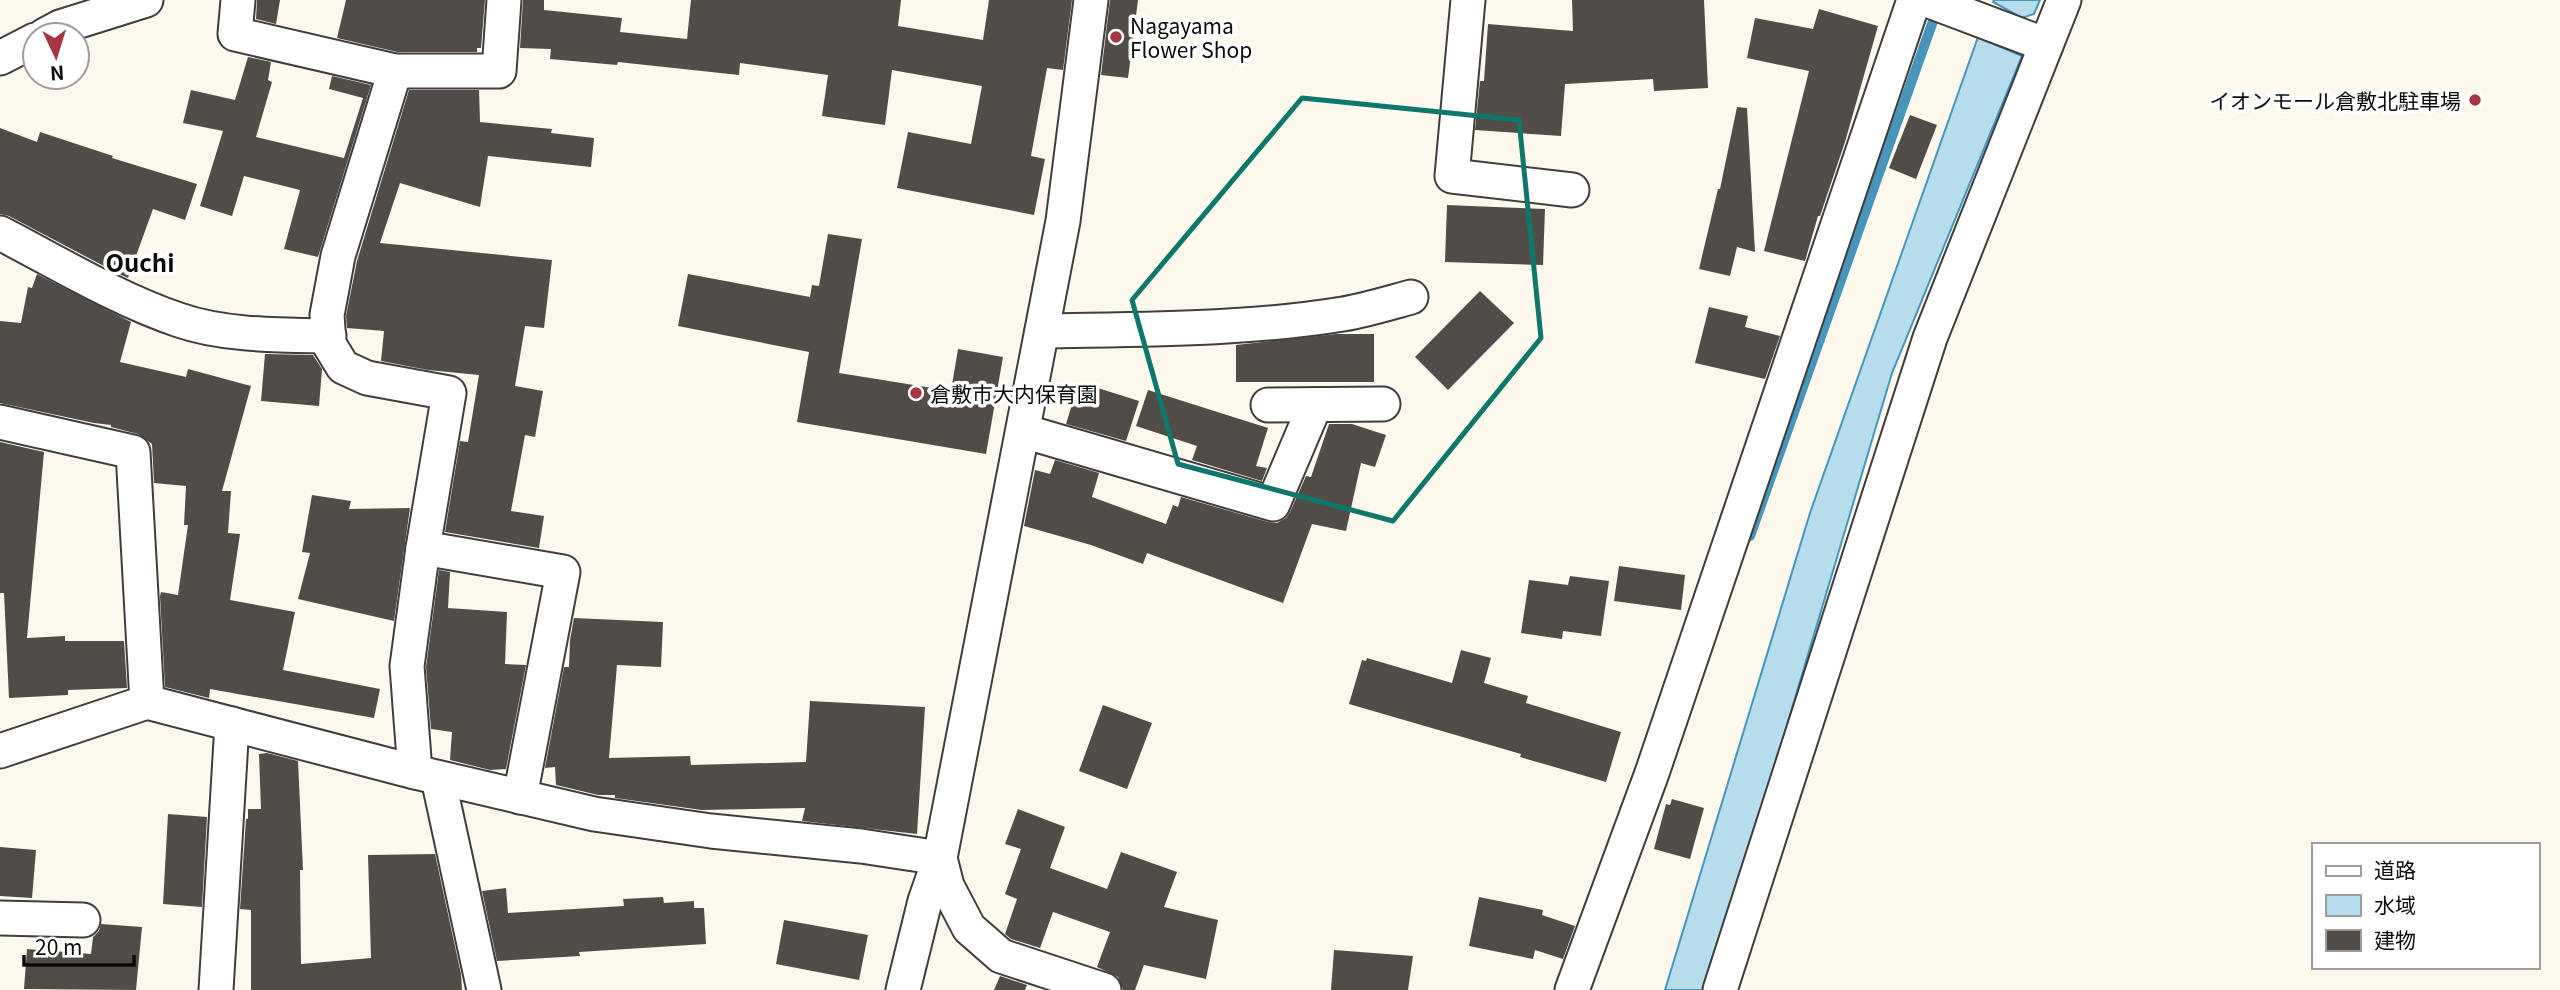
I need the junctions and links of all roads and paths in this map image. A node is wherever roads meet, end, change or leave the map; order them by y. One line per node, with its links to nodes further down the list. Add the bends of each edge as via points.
1 (146, 0): 9 (street)
2 (238, 0): 13 (street, via 234,34)
3 (504, 0): 13 (street, via 499,71)
4 (1090, 0): 17 (street, via 1063,221)
5 (1468, 0): 14 (street, via 1452,176)
6 (1914, 0): 37 (street, via 1652,773)
7 (1927, 0): 10 (street)
8 (2064, 0): 10 (street)
9 (78, 21)
10 (2039, 43): 38 (street, via 1930,338)
11 (21, 47): 12 (street)
12 (0, 58)
13 (395, 71): 18 (street, via 338,256 327,315)
14 (1572, 190)
15 (0, 233): 18 (street, via 181,321 250,334)
16 (1411, 297): 17 (street, via 1344,314 1284,320 1194,328)
17 (1042, 331): 23 (street)
18 (329, 336): 24 (street, via 343,367 367,378 449,393)
19 (1383, 404): 21 (street)
20 (1268, 405): 21 (street)
21 (1315, 405): 23 (street, via 1272,504)
22 (0, 422): 25 (street, via 132,452)
23 (1023, 431): 30 (street)
24 (423, 548): 28 (street, via 407,666); 29 (street, via 563,572)
25 (147, 702): 26 (street); 27 (street)
26 (232, 724): 28 (street); 33 (street)
27 (0, 751)
28 (426, 775): 29 (street); 34 (street)
29 (520, 797): 30 (street, via 594,814 711,831)
30 (940, 858): 35 (street); 36 (street, via 947,886 969,928 1001,956)
31 (0, 918): 32 (street)
32 (83, 920)
33 (216, 990)
34 (484, 990)
35 (903, 990)
36 (1104, 990)
37 (1572, 990)
38 (1720, 990)

